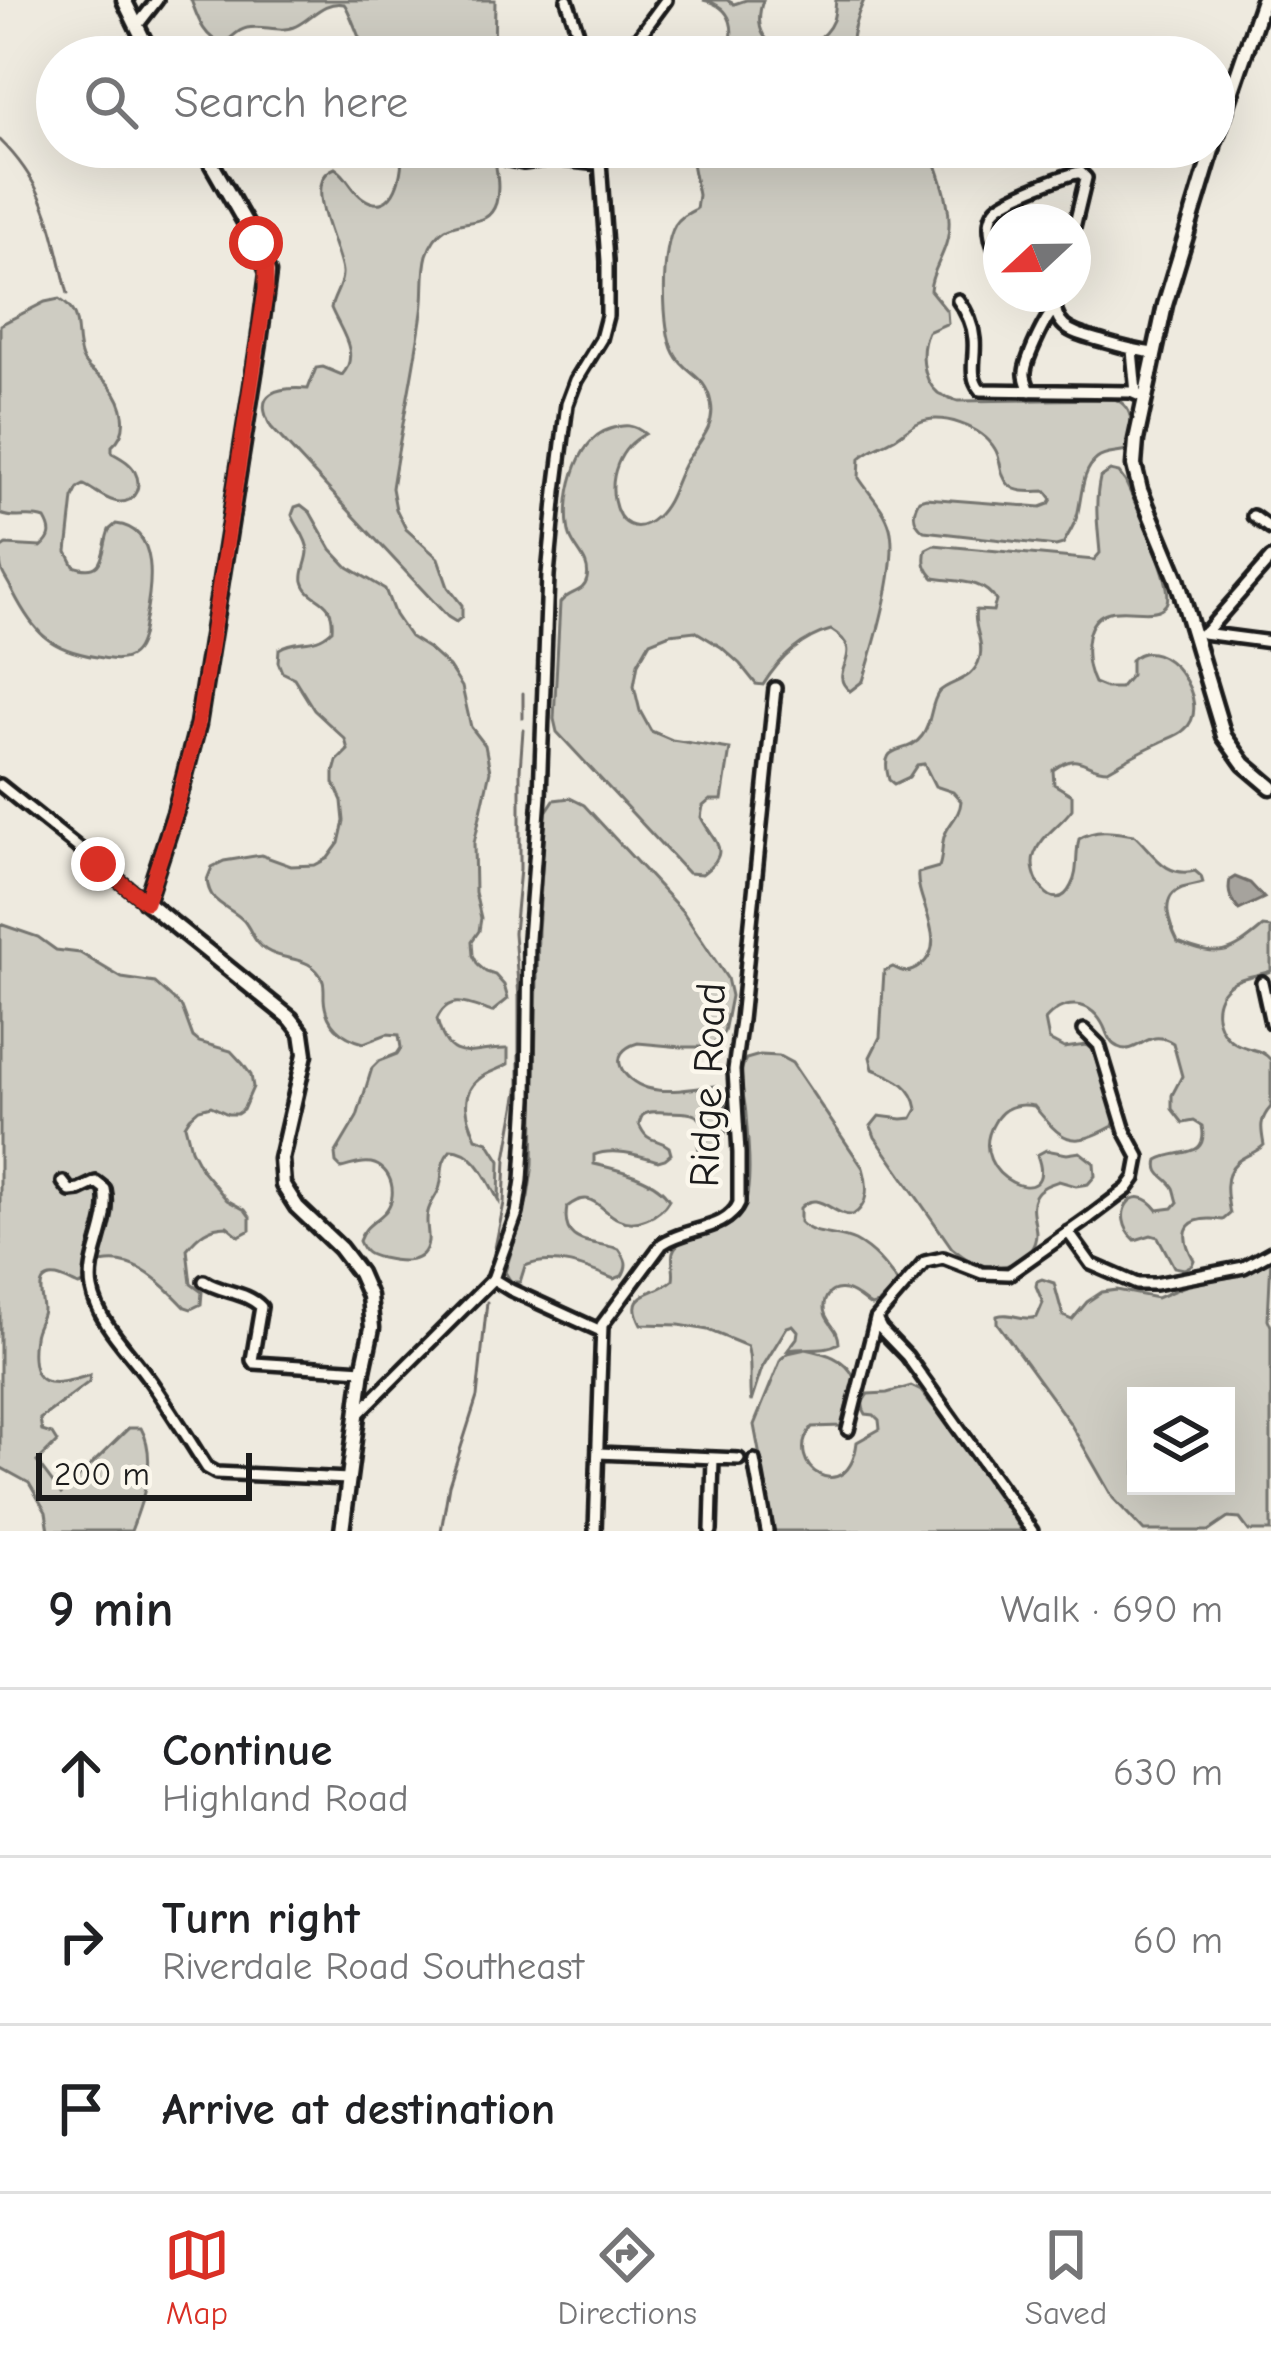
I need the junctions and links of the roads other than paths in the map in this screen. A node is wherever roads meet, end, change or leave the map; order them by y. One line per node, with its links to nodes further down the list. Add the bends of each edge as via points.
1 (124, 0): 6 (street)
2 (157, 0): 6 (street)
3 (567, 0): 8 (street)
4 (666, 0): 9 (street)
5 (1263, 0): 10 (street)
6 (136, 27): 7 (street)
7 (141, 36)
8 (579, 36)
9 (639, 36)
10 (1235, 81)
11 (214, 168): 31 (street, via 268,273 198,724)
12 (600, 168): 38 (street, via 607,316 563,423 548,574 522,1180)
13 (1206, 168): 20 (street)
14 (1004, 204): 15 (street, via 1080,172 1086,178)
15 (1080, 204)
16 (958, 300): 21 (street, via 973,332 976,386)
17 (1052, 312): 21 (street, via 1026,367)
18 (1055, 312): 19 (street, via 1071,332)
19 (1132, 350): 20 (street); 22 (street)
20 (1154, 353): 22 (street)
21 (1030, 391): 22 (street)
22 (1141, 396): 26 (street, via 1136,476)
23 (1253, 516): 24 (street)
24 (1271, 529)
25 (1271, 558): 26 (street)
26 (1198, 635): 27 (street); 30 (street, via 1224,736)
27 (1271, 642)
28 (776, 688): 41 (street, Ridge Road, via 734,1059 738,1208 662,1244)
29 (0, 785): 31 (street)
30 (1271, 788)
31 (146, 902): 42 (street, via 302,1033 305,1054 280,1176 370,1296)
32 (1262, 982): 33 (street)
33 (1271, 1022)
34 (1084, 1030): 36 (street, via 1099,1045 1139,1163 1126,1190)
35 (63, 1182): 49 (street, via 70,1191 96,1182 106,1190 94,1298 207,1468)
36 (1068, 1232): 37 (street, via 1091,1264 1137,1284 1244,1268); 40 (street, via 1001,1275 931,1259)
37 (1271, 1252)
38 (493, 1279): 41 (street); 43 (street)
39 (204, 1281): 42 (street, via 260,1304 254,1363)
40 (876, 1319): 44 (street); 54 (street)
41 (601, 1331): 45 (street)
42 (363, 1370): 43 (street)
43 (358, 1414): 49 (street)
44 (848, 1430)
45 (598, 1453): 46 (street); 51 (street)
46 (713, 1458): 47 (street); 52 (street)
47 (739, 1459)
48 (754, 1460): 53 (street)
49 (349, 1479): 50 (street)
50 (342, 1531)
51 (595, 1531)
52 (711, 1531)
53 (767, 1531)
54 (1032, 1531)

